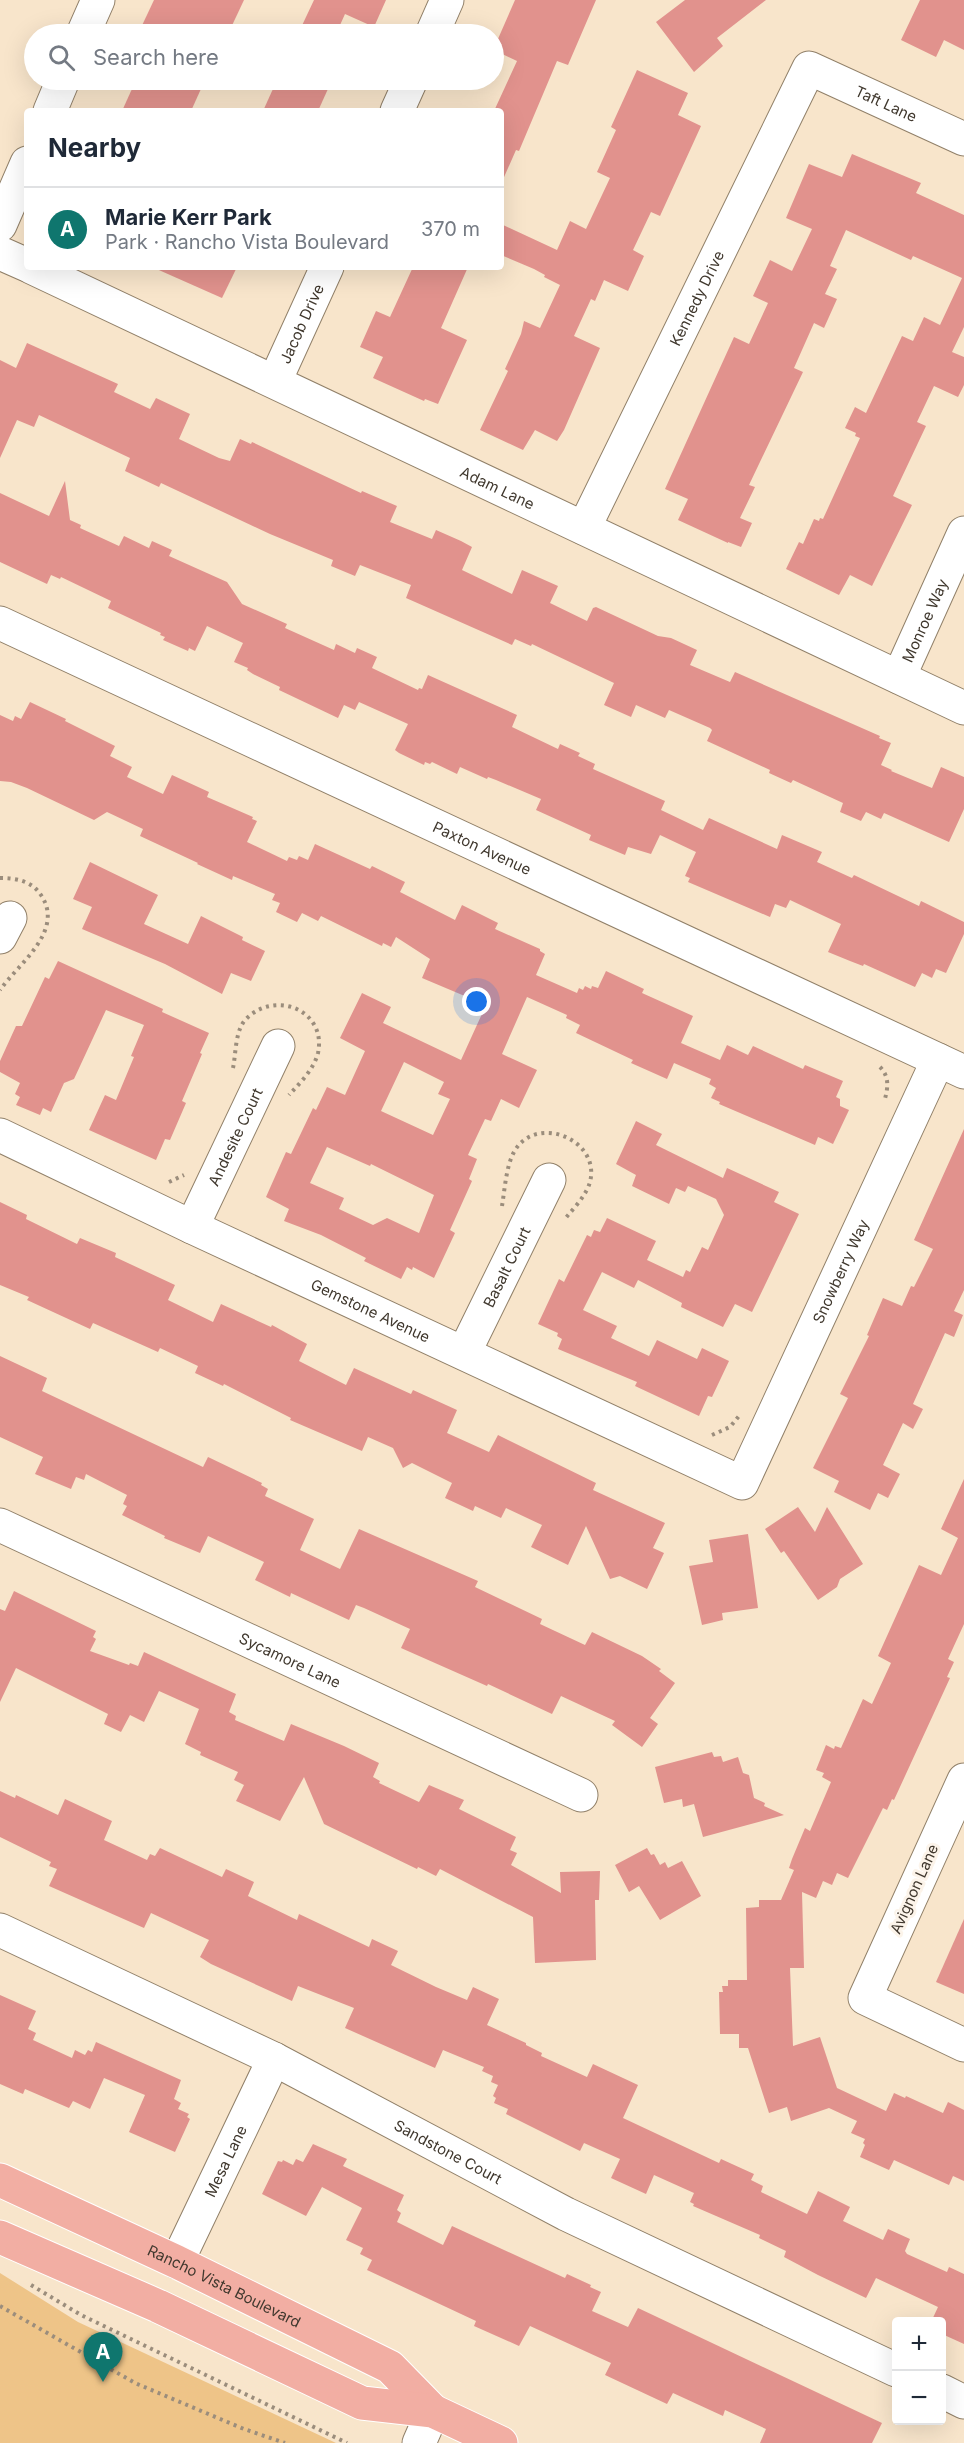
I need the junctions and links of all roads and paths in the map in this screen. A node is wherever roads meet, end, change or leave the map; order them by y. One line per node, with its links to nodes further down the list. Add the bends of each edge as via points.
1 (98, 0): 3 (street)
2 (447, 0): 4 (street)
3 (87, 24)
4 (436, 24)
5 (809, 68): 10 (street, Taft Lane); 18 (street, Kennedy Drive)
6 (59, 90): 8 (street)
7 (406, 90): 9 (street)
8 (51, 108)
9 (398, 108)
10 (964, 139)
11 (24, 170): 12 (street)
12 (0, 225)
13 (0, 253): 14 (street, Adam Lane)
14 (24, 264)
15 (38, 270): 17 (street, Adam Lane)
16 (326, 270): 17 (street, Jacob Drive)
17 (275, 381): 18 (street, Adam Lane)
18 (584, 528): 21 (street, Adam Lane)
19 (964, 533): 21 (street, Monroe Way)
20 (0, 623): 25 (street, Paxton Avenue)
21 (899, 677): 22 (street, Adam Lane)
22 (964, 708)
23 (278, 1046): 35 (street, Andesite Court)
24 (872, 1063): 28 (path, via 887,1076 888,1087)
25 (951, 1066): 39 (street, Snowberry Way)
26 (231, 1075): 27 (path, via 245,1020 278,1003 298,1010 316,1029 319,1050 309,1073)
27 (282, 1103)
28 (880, 1112)
29 (0, 1135): 35 (street, Gemstone Avenue)
30 (188, 1168): 32 (path, via 173,1182)
31 (549, 1180): 36 (street, Basalt Court)
32 (163, 1182)
33 (501, 1211): 34 (path, via 514,1150 537,1133 550,1131 583,1147 589,1164 590,1181)
34 (561, 1224)
35 (192, 1227): 36 (street, Gemstone Avenue)
36 (464, 1353): 39 (street, Gemstone Avenue)
37 (741, 1413): 38 (path, via 730,1426)
38 (709, 1436)
39 (742, 1483)
40 (0, 1525): 42 (street, Sycamore Lane)
41 (964, 1780): 44 (street, Avignon Lane, via 865,1998)
42 (580, 1795)
43 (0, 1930): 45 (street, Sandstone Court)
44 (964, 2045)
45 (274, 2059): 49 (street, Mesa Lane); 52 (street, Sandstone Court, via 566,2214)
46 (0, 2180): 49 (main road, Rancho Vista Boulevard)
47 (0, 2205): 49 (main road, via 120,2259 156,2266)
48 (0, 2237): 55 (main road, Rancho Vista Boulevard, via 362,2403)
49 (177, 2262): 55 (main road, Rancho Vista Boulevard, via 390,2367)
50 (30, 2284): 57 (path, via 81,2315)
51 (0, 2306): 56 (path, via 135,2383)
52 (892, 2368)
53 (946, 2393): 54 (street)
54 (964, 2402)
55 (433, 2411): 58 (street); 59 (main road, Rancho Vista Boulevard)
56 (285, 2443)
57 (347, 2443)
58 (420, 2443)
59 (501, 2443)

